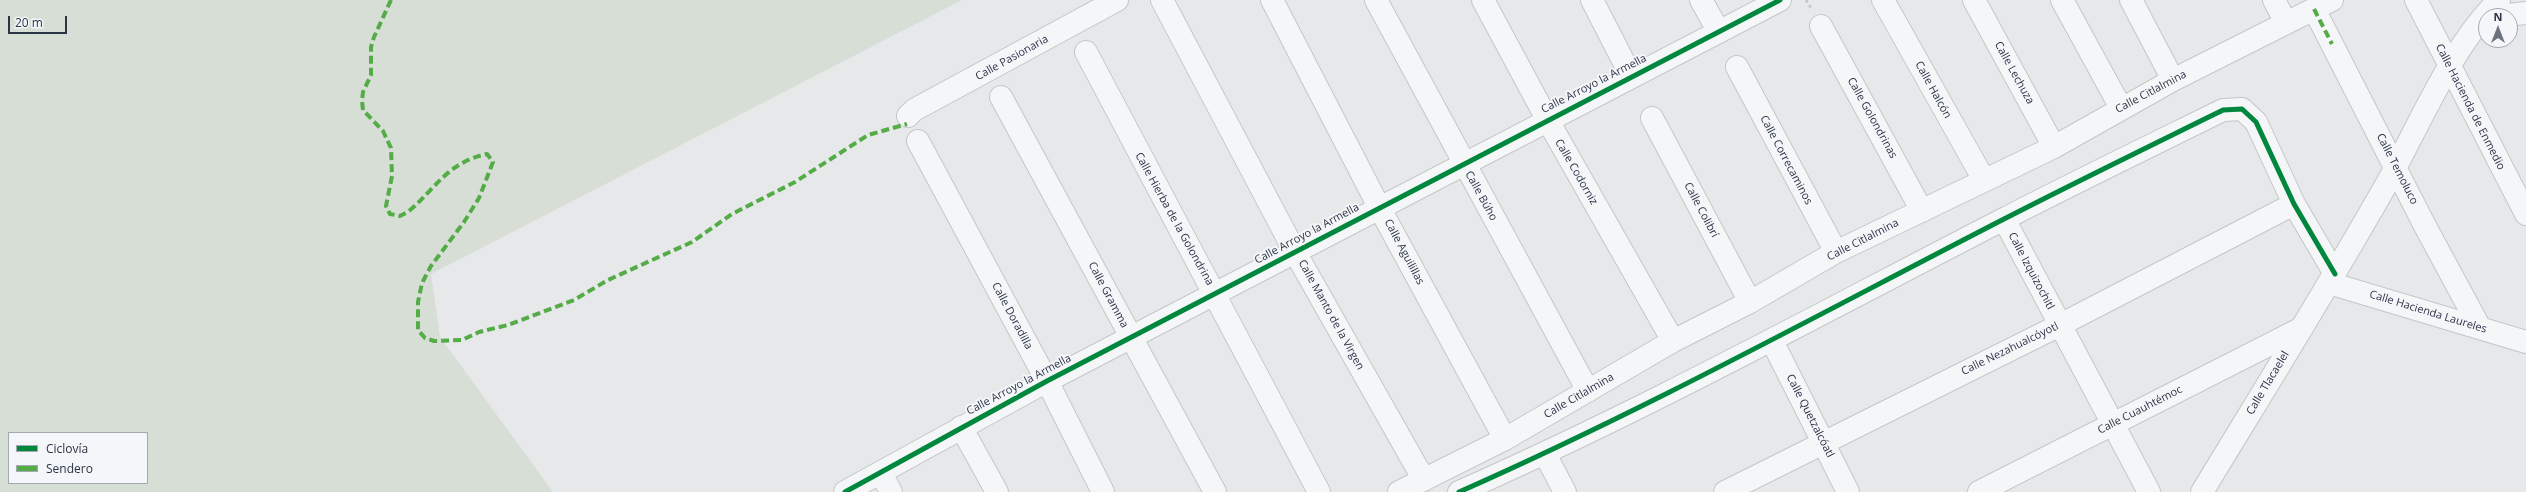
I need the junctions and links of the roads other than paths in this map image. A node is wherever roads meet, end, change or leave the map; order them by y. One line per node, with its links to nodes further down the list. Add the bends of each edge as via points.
1 (1117, 0): 27 (street, Calle Pasionaria, via 914,110)
2 (1162, 0): 40 (street, Calle Manto de la Virgen)
3 (1272, 0): 36 (street, Calle Aguilillas)
4 (1376, 0): 32 (street, Calle Búho)
5 (1483, 0): 29 (street, Calle Codorniz)
6 (1592, 0): 23 (street)
7 (1701, 0): 19 (street)
8 (1780, 0): 19 (street, Calle Arroyo la Armella)
9 (1883, 0): 34 (street, Calle Halcón)
10 (1974, 0): 31 (street, Calle Lechuza)
11 (2062, 0): 26 (street)
12 (2131, 0): 24 (street)
13 (2274, 0): 16 (street)
14 (2416, 0): 22 (street, Calle Hacienda de Enmedio)
15 (2323, 4): 16 (street, Calle Citlalmina); 33 (street, Calle Temoluco, via 2332,44)
16 (2286, 23): 24 (street, Calle Citlalmina)
17 (1821, 26): 37 (street, Calle Golondrinas)
18 (2478, 31): 22 (street, Calle Tlacaelel)
19 (1719, 32): 23 (street, Calle Arroyo la Armella)
20 (1086, 52): 43 (street, Calle Hierba de la Golondrina)
21 (1737, 67): 41 (street, Calle Correcaminos)
22 (2449, 69): 33 (street, Calle Tlacaelel); 38 (street, Calle Hacienda de Enmedio)
23 (1631, 76): 29 (street, Calle Arroyo la Armella)
24 (2172, 80): 26 (street, Calle Citlalmina)
25 (1001, 97): 48 (street, Calle Gramma)
26 (2121, 108): 31 (street, Calle Citlalmina)
27 (908, 116)
28 (1652, 118): 44 (street, Calle Colibrí)
29 (1547, 119): 32 (street, Calle Arroyo la Armella); 49 (street, Calle Codorniz)
30 (918, 141): 52 (street, Calle Doradilla)
31 (2054, 147): 34 (street, Calle Citlalmina)
32 (1464, 166): 36 (street, Calle Arroyo la Armella); 53 (street, Calle Búho)
33 (2396, 166): 42 (street, Calle Tlacaelel); 47 (street, Calle Temoluco)
34 (1984, 180): 37 (street, Calle Citlalmina)
35 (2294, 204): 39 (street, via 2256,122 2242,109 2223,110); 42 (street); 45 (street, Calle Nezahualcóyotl)
36 (1379, 207): 40 (street, Calle Arroyo la Armella); 56 (street, Calle Aguilillas)
37 (1922, 211): 41 (street, Calle Citlalmina)
38 (2526, 214)
39 (2004, 219): 45 (street, Calle Izquizochitl); 50 (street)
40 (1295, 252): 43 (street, Calle Arroyo la Armella); 59 (street, Calle Manto de la Virgen)
41 (1836, 252): 44 (street, Calle Citlalmina)
42 (2332, 278): 46 (street, Calle Tlacaelel); 47 (street, Calle Hacienda Laureles)
43 (1214, 294): 48 (street, Calle Arroyo la Armella); 65 (street, Calle Hierba de la Golondrina)
44 (1750, 302): 49 (street, Calle Citlalmina)
45 (2060, 325): 54 (street, Calle Izquizochitl); 57 (street, Calle Nezahualcóyotl)
46 (2302, 328): 54 (street, Calle Cuauhtémoc); 73 (street, Calle Tlacaelel)
47 (2480, 328): 51 (street, Calle Hacienda Laureles)
48 (1130, 337): 52 (street, Calle Arroyo la Armella); 64 (street, Calle Gramma)
49 (1673, 341): 53 (street, Calle Citlalmina)
50 (1772, 341): 57 (street, Calle Quetzalcóatl); 58 (street)
51 (2526, 342)
52 (1047, 381): 55 (street, Calle Arroyo la Armella); 63 (street, Calle Doradilla)
53 (1588, 391): 56 (street, Calle Citlalmina)
54 (2113, 424): 71 (street, Calle Cuauhtémoc); 72 (street, Calle Izquizochitl)
55 (961, 427): 60 (street, Calle Arroyo la Armella); 62 (street)
56 (1505, 439): 59 (street, Calle Citlalmina)
57 (1823, 441): 69 (street, Calle Nezahualcóyotl); 70 (street, Calle Quetzalcóatl)
58 (1545, 454): 67 (street); 68 (street)
59 (1424, 480): 66 (street, Calle Citlalmina)
60 (886, 483): 61 (street, Calle Arroyo la Armella)
61 (845, 492)
62 (997, 492)
63 (1103, 492)
64 (1214, 492)
65 (1319, 492)
66 (1399, 492)
67 (1458, 492)
68 (1565, 492)
69 (1725, 492)
70 (1848, 492)
71 (1979, 492)
72 (2149, 492)
73 (2202, 492)

